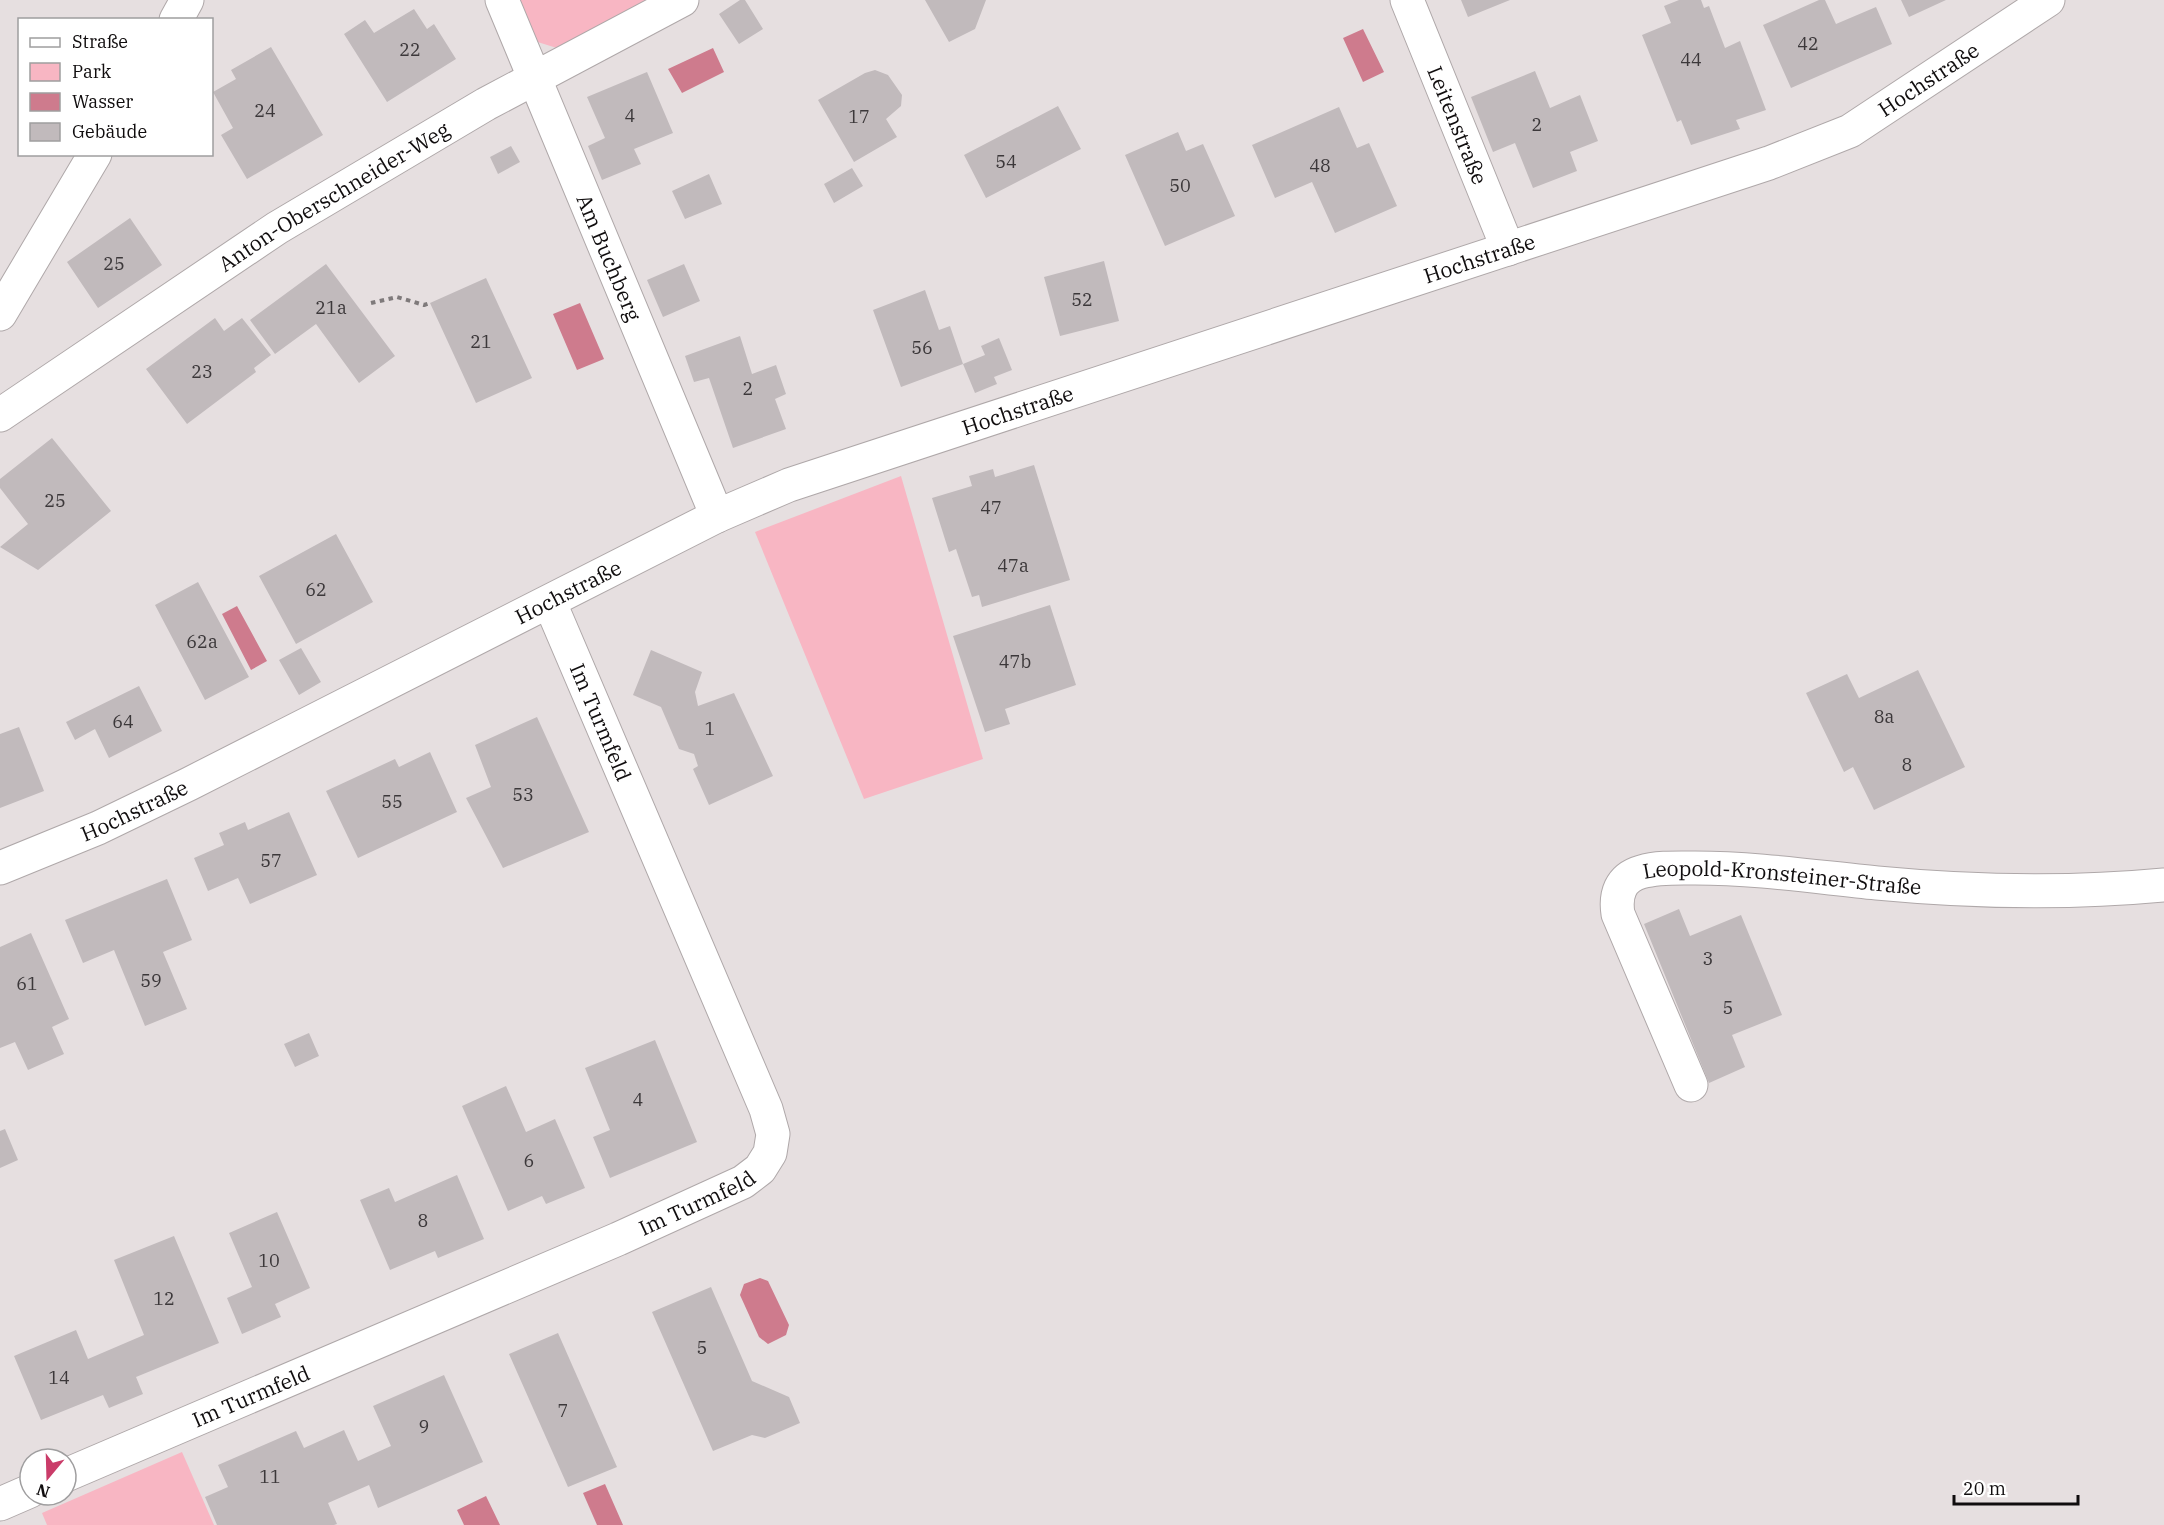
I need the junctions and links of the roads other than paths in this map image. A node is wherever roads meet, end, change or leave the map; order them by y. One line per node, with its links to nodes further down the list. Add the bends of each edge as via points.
1 (187, 0): 6 (street)
2 (502, 0): 7 (street, Am Buchberg)
3 (682, 0): 7 (street, Anton-Oberschneider-Weg)
4 (1407, 0): 9 (street, Leitenstraße)
5 (2048, 0): 9 (street, Hochstraße, via 1850,130 1769,163)
6 (177, 18)
7 (535, 78): 11 (street, Anton-Oberschneider-Weg, via 277,228); 12 (street, Am Buchberg)
8 (94, 156): 10 (street)
9 (1508, 249): 12 (street, Hochstraße, via 800,481)
10 (0, 314)
11 (0, 415)
12 (717, 516): 13 (street, Hochstraße)
13 (550, 603): 14 (street, Hochstraße, via 98,828); 17 (street, Im Turmfeld, via 766,1109 773,1134 770,1153 760,1169 743,1182 645,1228)
14 (0, 868)
15 (2164, 885): 16 (street, Leopold-Kronsteiner-Straße, via 2116,890 1982,890 1721,868 1639,872 1622,883 1616,901 1617,914)
16 (1691, 1085)
17 (78, 1470)
18 (18, 1496): 19 (street)
19 (0, 1504)

